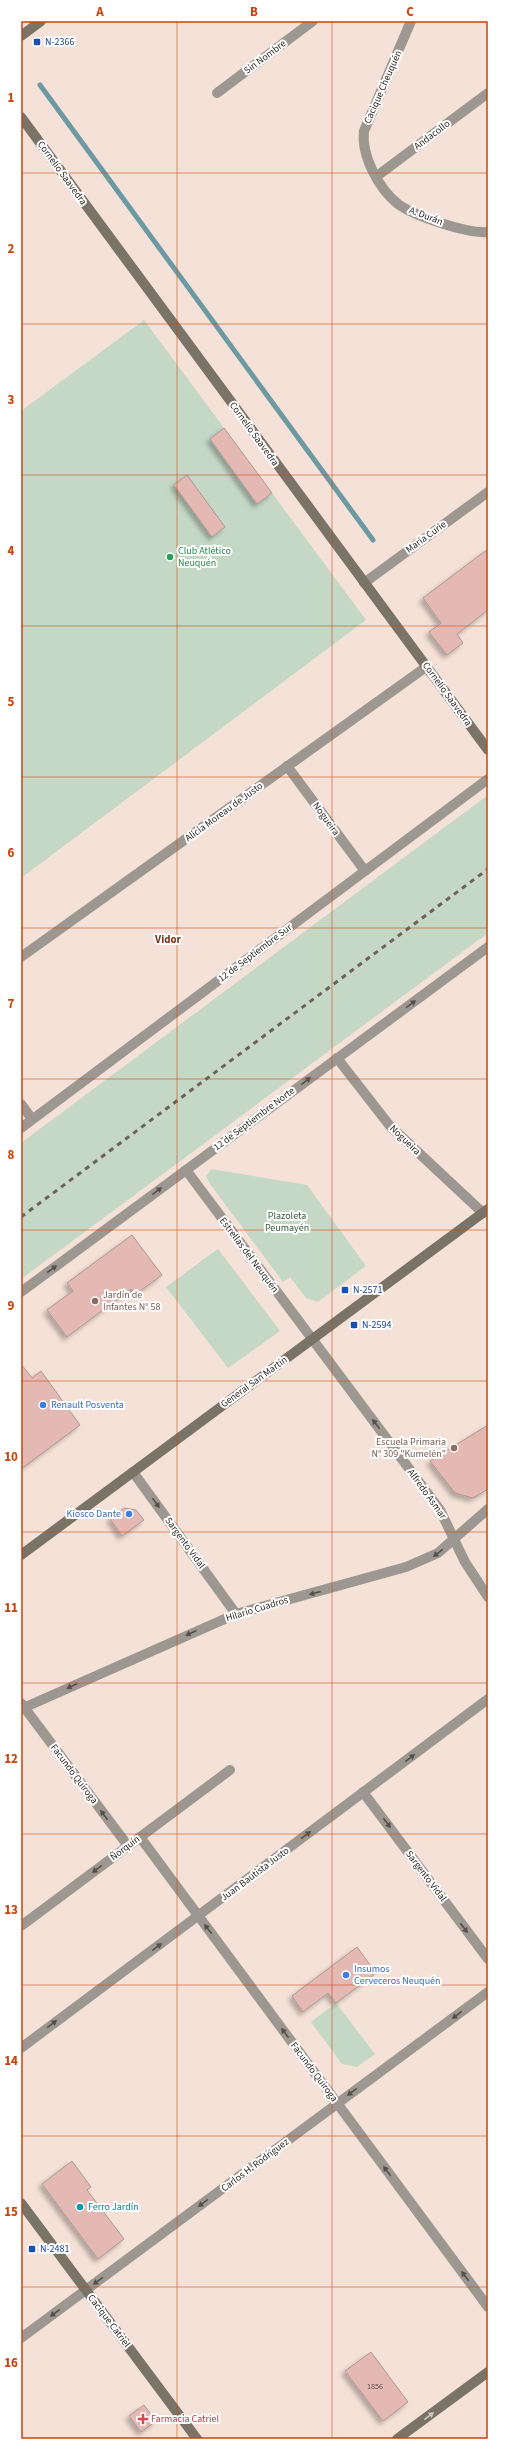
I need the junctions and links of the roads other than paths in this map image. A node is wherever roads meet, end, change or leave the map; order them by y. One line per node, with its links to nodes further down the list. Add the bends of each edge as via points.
1 (41, 21): 4 (main road)
2 (312, 21): 5 (street, Sin Nombre)
3 (411, 21): 8 (street, Cacique Cheuquén, via 364,131 364,148)
4 (21, 36)
5 (217, 92)
6 (488, 93): 8 (street, Andacollo)
7 (21, 117): 11 (main road, Cornelio Saavedra)
8 (377, 176): 9 (street, A. Durán, via 392,198 406,209 458,229)
9 (488, 232)
10 (488, 492): 11 (street, María Curie)
11 (364, 583): 12 (main road, Cornelio Saavedra)
12 (426, 667): 13 (main road, Cornelio Saavedra); 14 (street, Alicia Moreau de Justo)
13 (488, 750)
14 (287, 766): 16 (street, Nogueira); 18 (street, Alicia Moreau de Justo)
15 (488, 779): 16 (street, 12 de Septiembre Sur)
16 (365, 871): 21 (street, 12 de Septiembre Sur)
17 (488, 947): 19 (street, 12 de Septiembre Norte, one-way to 17)
18 (21, 957)
19 (337, 1058): 23 (street, 12 de Septiembre Norte, one-way to 19); 24 (street, Nogueira, via 390,1126)
20 (21, 1104): 21 (street)
21 (32, 1119): 22 (street, 12 de Septiembre Sur)
22 (21, 1128)
23 (186, 1170): 25 (street, 12 de Septiembre Norte, one-way to 23); 26 (street, Estrellas del Neuquén)
24 (486, 1211): 26 (main road, General San Martín)
25 (21, 1292)
26 (312, 1339): 27 (main road, General San Martín); 29 (street, Alfredo Asmar, one-way to 26, via 440,1510)
27 (133, 1472): 30 (main road, General San Martín); 32 (street, Sargento Vidal, one-way to 32)
28 (488, 1509): 29 (street, Hilario Cuadros)
29 (454, 1538): 31 (street, Alfredo Asmar, via 465,1562); 32 (street, Hilario Cuadros, one-way to 32, via 438,1553 417,1564)
30 (21, 1555)
31 (488, 1597)
32 (236, 1614): 34 (street, Hilario Cuadros, one-way to 34)
33 (488, 1700): 36 (street, Juan Bautista Justo, one-way to 33)
34 (22, 1706): 38 (street, Facundo Quiroga, one-way to 34)
35 (230, 1770): 37 (street, Ñorquín)
36 (364, 1792): 39 (street, Juan Bautista Justo, one-way to 36); 41 (street, Sargento Vidal, one-way to 41)
37 (140, 1837): 38 (street, Ñorquín); 39 (street, Facundo Quiroga)
38 (128, 1846): 40 (street, Ñorquín, one-way to 40)
39 (198, 1916): 43 (street, Juan Bautista Justo, one-way to 39); 44 (street, Facundo Quiroga, one-way to 39)
40 (21, 1926)
41 (488, 1959)
42 (488, 1992): 44 (street, Carlos H. Rodríguez, one-way to 44)
43 (21, 2048)
44 (337, 2104): 46 (street, Carlos H. Rodríguez, one-way to 46); 47 (street, Facundo Quiroga, one-way to 44)
45 (21, 2203): 46 (main road, Cacique Catriel)
46 (86, 2290): 48 (street, Carlos H. Rodríguez, one-way to 48); 50 (main road, Cacique Catriel)
47 (488, 2307)
48 (21, 2338)
49 (488, 2372): 51 (main road, one-way to 49)
50 (197, 2439)
51 (398, 2439)

